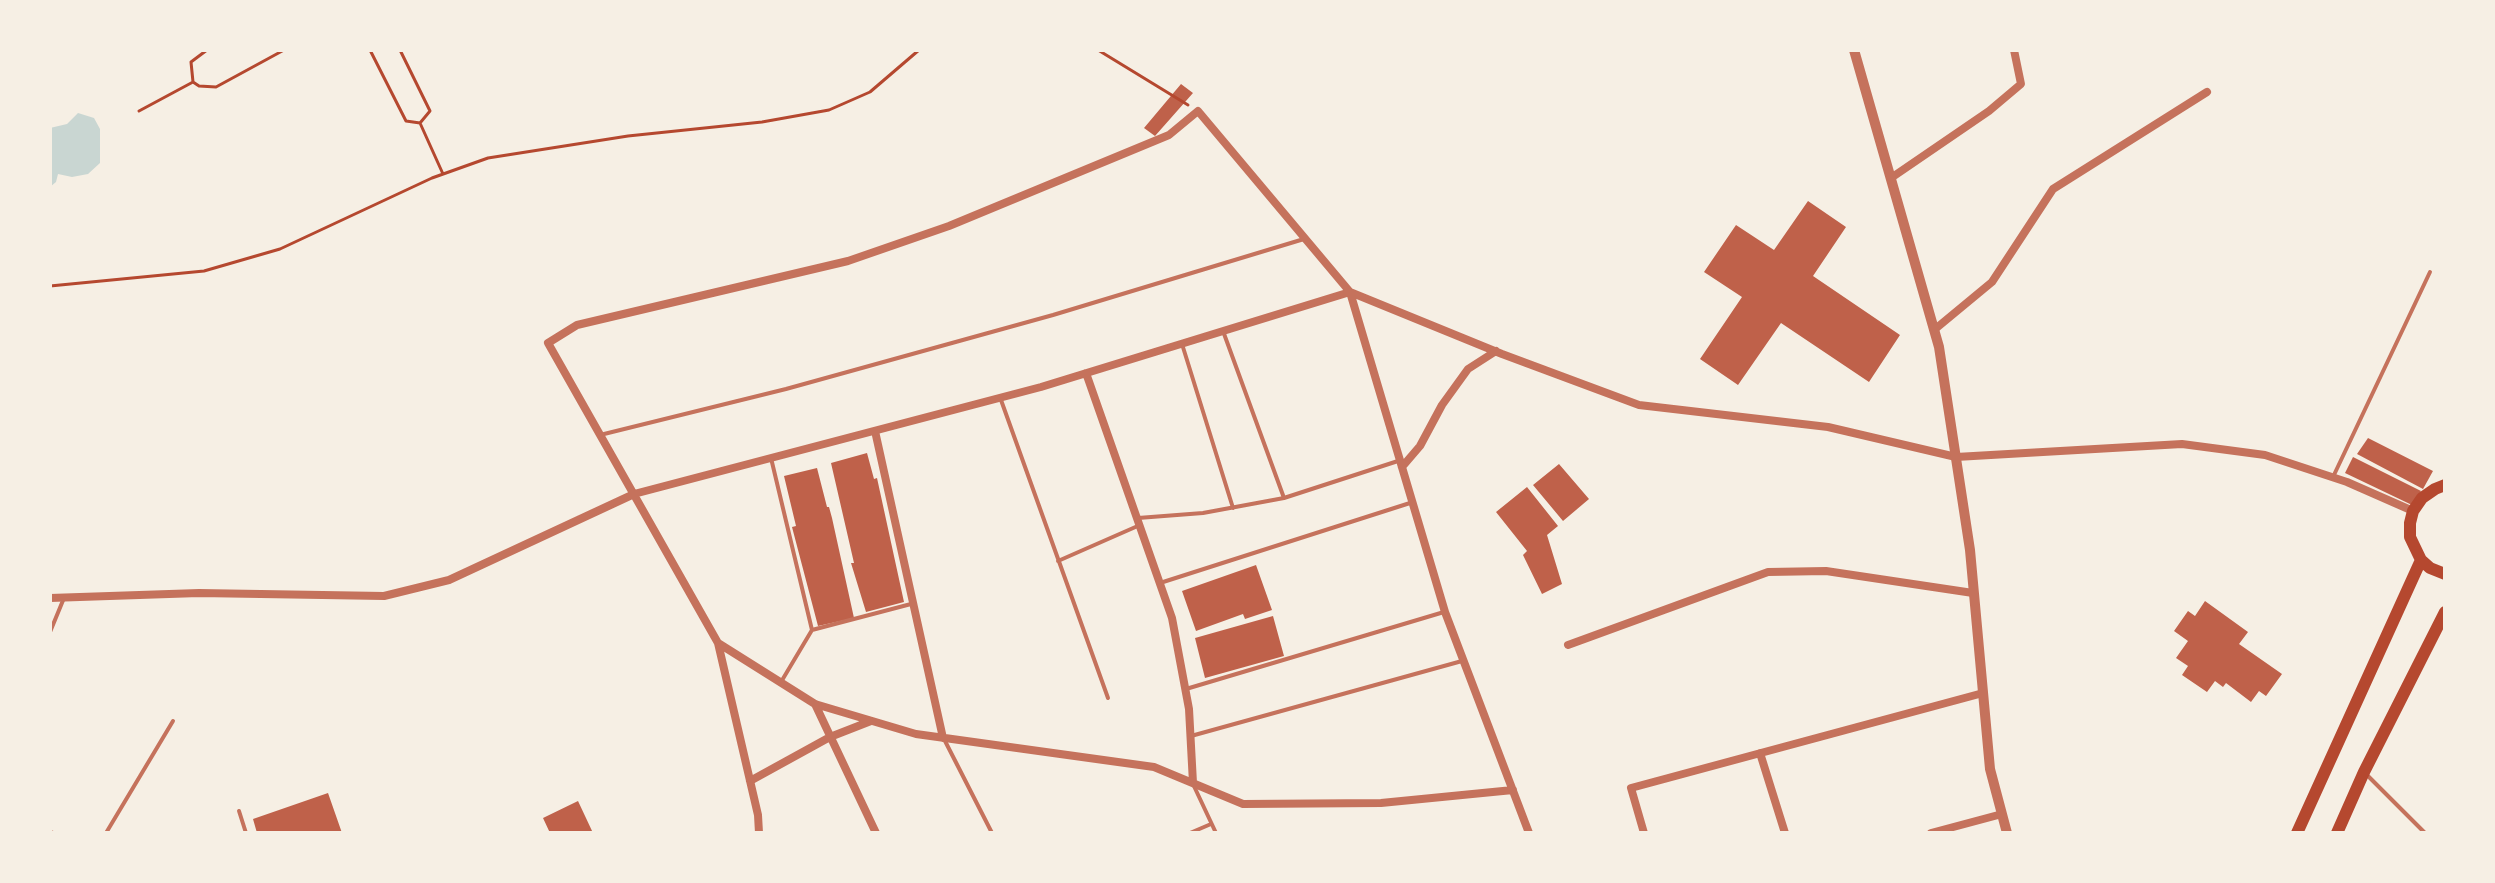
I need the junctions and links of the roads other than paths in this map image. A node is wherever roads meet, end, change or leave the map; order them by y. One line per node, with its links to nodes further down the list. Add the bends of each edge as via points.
1 (1854, 50): 4 (street)
2 (2014, 50): 4 (street, via 2021,84)
3 (2207, 92): 8 (street, via 2053,189 1992,282)
4 (1891, 178): 8 (street)
5 (1307, 239): 7 (street); 15 (lane, via 1053,315); 15 (street, via 1198,111 1169,135 848,261 577,325 548,343)
6 (2430, 272): 19 (lane)
7 (1350, 292): 9 (street); 11 (street); 18 (street)
8 (1934, 330): 16 (street)
9 (1223, 331): 10 (street); 22 (lane)
10 (1182, 344): 12 (street); 24 (lane)
11 (1496, 351): 16 (street, via 1639,405 1828,427); 18 (street, via 1468,369 1420,446)
12 (1086, 373): 13 (street); 26 (street)
13 (1000, 398): 14 (street); 28 (lane)
14 (875, 431): 17 (street); 34 (street)
15 (600, 435): 21 (street)
16 (1956, 457): 19 (street, via 2182,444 2265,455); 31 (street)
17 (771, 458): 21 (street); 37 (lane)
18 (1401, 464): 22 (lane); 23 (street)
19 (2333, 477): 25 (street)
20 (2445, 485): 25 (main road, via 2422,498)
21 (634, 494): 33 (street, via 449,580 384,596 199,593); 39 (street)
22 (1284, 498): 24 (lane)
23 (1413, 503): 30 (lane); 35 (street)
24 (1233, 508): 26 (lane)
25 (2413, 511): 27 (main road, via 2410,537)
26 (1138, 522): 28 (lane); 30 (street)
27 (2421, 560): 29 (main road); 72 (main road)
28 (1058, 561): 45 (lane)
29 (2445, 574)
30 (1160, 583): 43 (street)
31 (1973, 593): 40 (street, via 1826,571 1768,572); 44 (street)
32 (50, 598): 33 (street)
33 (64, 598): 38 (lane)
34 (913, 603): 37 (lane); 51 (street)
35 (1445, 612): 41 (street); 43 (lane)
36 (2445, 612): 53 (main road)
37 (812, 630): 42 (lane)
38 (50, 632)
39 (718, 643): 42 (street); 54 (street)
40 (1568, 645)
41 (1463, 660): 49 (lane); 56 (street)
42 (781, 682): 46 (street)
43 (1186, 689): 49 (street)
44 (1983, 693): 52 (street); 58 (street, via 1990,769)
45 (1108, 698)
46 (815, 704): 48 (street); 50 (street)
47 (173, 721): 60 (lane)
48 (872, 721): 50 (street); 51 (street)
49 (1191, 736): 55 (street)
50 (830, 737): 54 (street); 63 (street)
51 (943, 738): 55 (street, via 1154,767); 64 (lane)
52 (1760, 753): 68 (street, via 1631,788); 69 (street)
53 (2364, 772): 73 (main road); 74 (lane)
54 (750, 781): 62 (street)
55 (1193, 783): 56 (street, via 1243,804 1381,803); 59 (lane)
56 (1513, 790): 67 (street)
57 (239, 811): 61 (lane)
58 (2002, 814): 70 (street); 71 (street)
59 (1211, 824): 65 (lane); 66 (lane)
60 (106, 833)
61 (246, 833)
62 (759, 833)
63 (876, 833)
64 (992, 833)
65 (1190, 833)
66 (1216, 833)
67 (1529, 833)
68 (1644, 833)
69 (1785, 833)
70 (1931, 833)
71 (2007, 833)
72 (2297, 833)
73 (2337, 833)
74 (2425, 833)

